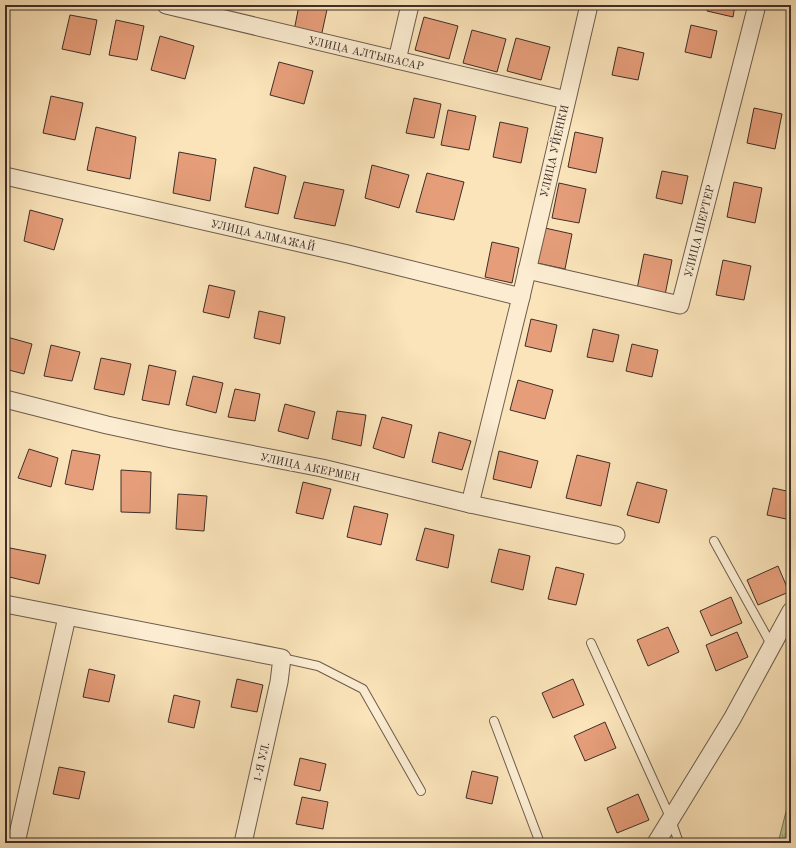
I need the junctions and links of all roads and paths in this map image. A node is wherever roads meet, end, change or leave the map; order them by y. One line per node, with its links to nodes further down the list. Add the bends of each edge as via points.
1 (410, 5): 5 (street)
2 (589, 5): 6 (street, УЛИЦА УЙЕНКИ)
3 (757, 5): 8 (street, УЛИЦА ШЕРТЕР, via 680,304)
4 (176, 6): 5 (street, УЛИЦА АЛТЫБАСАР)
5 (397, 60): 6 (street, УЛИЦА АЛТЫБАСАР)
6 (566, 100): 8 (street, УЛИЦА УЙЕНКИ)
7 (5, 176): 9 (street, УЛИЦА АЛМАЖАЙ, via 341,252)
8 (527, 270): 9 (street, УЛИЦА УЙЕНКИ)
9 (521, 296): 11 (street, УЛИЦА УЙЕНКИ)
10 (5, 399): 11 (street, УЛИЦА АКЕРМЕН, via 172,440 322,468)
11 (470, 504): 12 (street, УЛИЦА АКЕРМЕН)
12 (616, 535)
13 (714, 541): 18 (lane)
14 (5, 604): 16 (street)
15 (791, 611): 18 (street)
16 (67, 617): 19 (street); 23 (street)
17 (591, 643): 22 (lane)
18 (772, 646): 22 (street, via 732,719)
19 (282, 658): 21 (lane, via 318,666 363,689); 24 (street, 1-Я УЛ., via 279,682)
20 (494, 721): 25 (lane)
21 (420, 792)
22 (670, 817): 26 (street); 27 (lane)
23 (16, 843)
24 (243, 843)
25 (540, 843)
26 (656, 843)
27 (679, 843)

